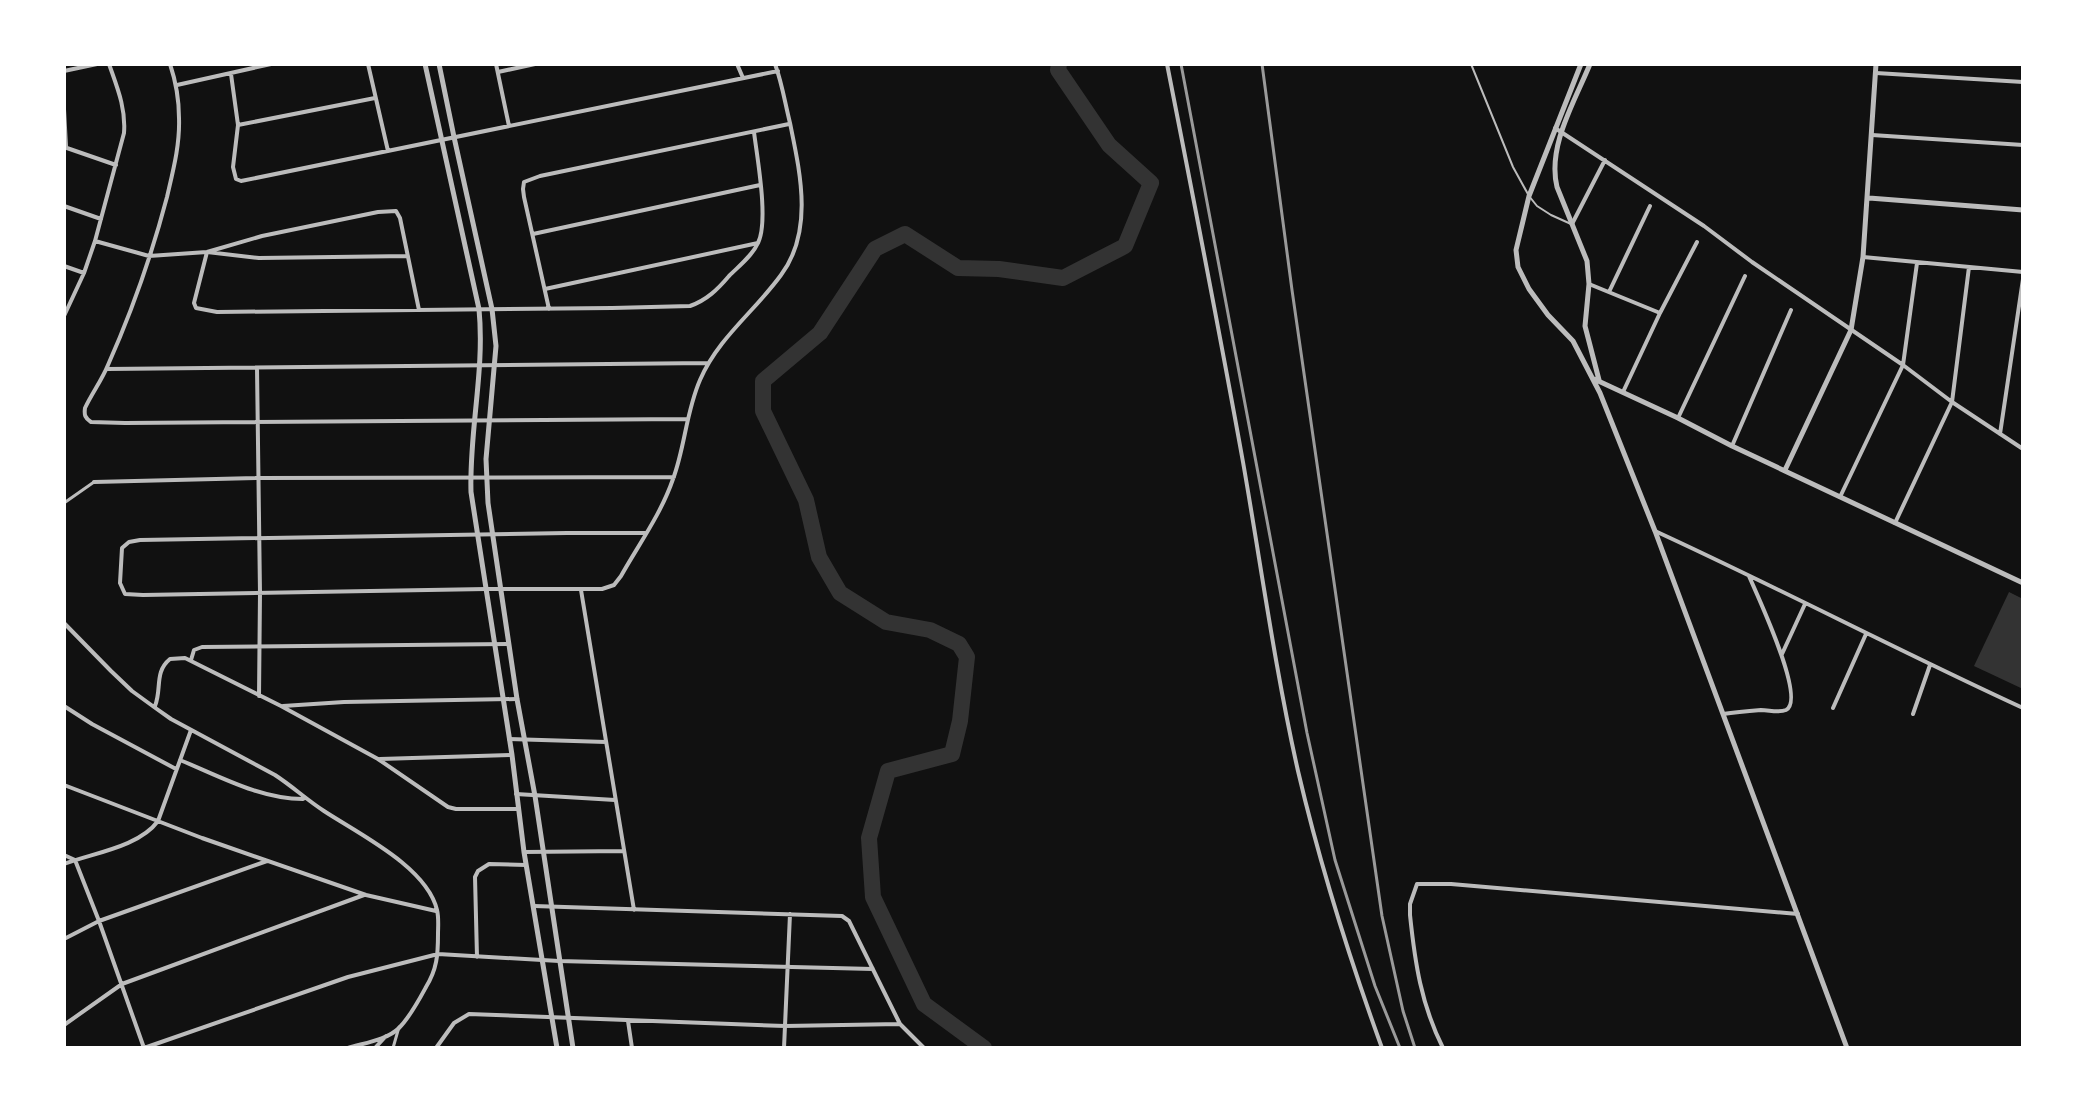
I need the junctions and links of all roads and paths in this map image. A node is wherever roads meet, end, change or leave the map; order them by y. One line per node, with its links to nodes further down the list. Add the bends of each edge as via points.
1 (97, 64): 17 (street)
2 (109, 64): 39 (street, via 125,119)
3 (170, 64): 24 (street)
4 (271, 64): 21 (street)
5 (368, 64): 25 (street)
6 (425, 64): 34 (street)
7 (439, 64): 33 (street)
8 (496, 64): 19 (street)
9 (535, 64): 19 (street)
10 (737, 64): 22 (street)
11 (775, 64): 18 (street)
12 (1167, 64): 187 (street, via 1298,770 1347,949)
13 (1471, 64): 41 (lane)
14 (1581, 64): 30 (street)
15 (1590, 64): 30 (street)
16 (1876, 64): 20 (street)
17 (64, 71)
18 (778, 71): 22 (street); 27 (street)
19 (498, 72): 29 (street)
20 (1876, 73): 23 (street); 32 (street)
21 (231, 74): 24 (street); 28 (street)
22 (743, 78): 29 (street)
23 (2023, 82)
24 (177, 85): 53 (street, via 177,150)
25 (375, 98): 28 (street); 37 (street)
26 (64, 109): 36 (street)
27 (790, 124): 31 (street); 74 (street, via 801,193 798,242 781,276)
28 (238, 125): 37 (street, via 233,167 241,181)
29 (509, 126): 33 (street)
30 (1559, 130): 38 (street); 41 (street); 47 (street, via 1554,174)
31 (754, 132): 40 (street); 48 (street, via 524,182)
32 (1872, 135): 35 (street); 42 (street)
33 (454, 137): 34 (street); 67 (street)
34 (441, 140): 37 (street); 66 (street)
35 (2023, 145)
36 (65, 147): 39 (street)
37 (388, 151)
38 (1605, 160): 47 (street); 73 (street)
39 (116, 165): 46 (street)
40 (760, 185): 48 (street); 51 (street)
41 (1529, 196): 47 (lane, via 1537,206); 80 (street, via 1516,250 1518,267)
42 (1869, 198): 45 (street); 55 (street)
43 (64, 206): 46 (street)
44 (1650, 206): 65 (street)
45 (2023, 210)
46 (101, 219): 49 (street)
47 (1572, 224): 63 (street, via 1587,261)
48 (533, 234): 64 (street)
49 (95, 241): 53 (street); 60 (street)
50 (1697, 242): 71 (street)
51 (758, 243): 64 (street); 68 (street, via 717,290 690,306)
52 (207, 252): 53 (street); 54 (street, via 259,258); 54 (street, via 387,210 400,218); 69 (street, via 194,297 200,310)
53 (149, 256): 79 (street)
54 (408, 256): 69 (street)
55 (1863, 257): 56 (street); 73 (street)
56 (1917, 263): 58 (street); 77 (street)
57 (64, 266): 60 (street)
58 (1969, 267): 59 (street); 82 (street)
59 (2023, 272)
60 (84, 273): 72 (street)
61 (1745, 276): 83 (street)
62 (2023, 279): 88 (street)
63 (1589, 284): 65 (street); 80 (street, via 1585,326)
64 (545, 289): 68 (street)
65 (1609, 292): 71 (street)
66 (479, 309): 67 (street); 69 (street); 75 (street)
67 (492, 309): 68 (street); 76 (street)
68 (549, 309)
69 (419, 310)
70 (1791, 310): 89 (street)
71 (1660, 313): 81 (street)
72 (64, 316)
73 (1851, 330): 77 (street); 91 (street)
74 (708, 363): 76 (street); 84 (street)
75 (480, 364): 76 (street); 78 (street); 85 (street)
76 (495, 364): 86 (street)
77 (1903, 365): 82 (street); 97 (street)
78 (257, 368): 79 (street); 87 (street)
79 (107, 369): 87 (street, via 85,408 91,422)
80 (1596, 380): 81 (street); 100 (street)
81 (1623, 392): 83 (street)
82 (1952, 402): 88 (street); 99 (street)
83 (1678, 418): 89 (street)
84 (687, 419): 86 (street); 94 (street)
85 (475, 420): 86 (street); 87 (street); 92 (street)
86 (489, 420): 93 (street)
87 (257, 422): 95 (street)
88 (2000, 434): 90 (street)
89 (1732, 446): 91 (street)
90 (2023, 449)
91 (1785, 470): 97 (street)
92 (470, 476): 93 (street); 95 (street); 103 (street)
93 (485, 477): 94 (street); 102 (street)
94 (674, 477): 101 (street)
95 (259, 478): 96 (street); 104 (street)
96 (94, 482): 98 (street)
97 (1840, 497): 99 (street)
98 (64, 503)
99 (1895, 523): 106 (street)
100 (1655, 531): 105 (street); 128 (street)
101 (645, 533): 102 (street); 109 (street, via 614,585)
102 (492, 534): 103 (street); 108 (street)
103 (477, 535): 104 (street); 107 (street)
104 (260, 537): 110 (street); 110 (street, via 129,542 122,548 120,583 125,594 132,595)
105 (1748, 574): 111 (street); 117 (street)
106 (2023, 583)
107 (486, 589): 108 (street); 110 (street); 115 (street)
108 (502, 589): 109 (street); 114 (street)
109 (581, 590): 133 (street)
110 (260, 593): 116 (street)
111 (1805, 604): 113 (street); 117 (street)
112 (64, 623): 125 (street)
113 (1867, 633): 119 (street); 126 (street)
114 (509, 644): 115 (street); 122 (street)
115 (495, 645): 116 (street); 121 (street)
116 (259, 647): 118 (street, via 199,648); 120 (street)
117 (1782, 654): 128 (street, via 1793,695 1786,710)
118 (191, 660): 120 (street); 125 (street, via 176,657 163,664)
119 (1930, 665): 127 (street); 129 (street)
120 (259, 696): 124 (street)
121 (502, 699): 122 (street); 124 (street); 131 (street)
122 (517, 699): 132 (street)
123 (64, 706): 137 (street)
124 (281, 706): 135 (street)
125 (154, 707): 130 (street)
126 (1833, 708)
127 (2023, 708)
128 (1723, 714): 159 (street)
129 (1913, 714)
130 (191, 730): 136 (street); 141 (street, via 275,775)
131 (509, 739): 132 (street); 134 (street)
132 (524, 741): 133 (street); 140 (street)
133 (606, 742): 142 (street)
134 (512, 755): 135 (street); 139 (street)
135 (378, 759): 143 (street, via 448,807)
136 (180, 760): 137 (street); 141 (street, via 266,794)
137 (176, 769): 144 (street)
138 (64, 785): 144 (street)
139 (516, 794): 140 (street); 143 (street)
140 (535, 796): 142 (street); 147 (street)
141 (305, 799): 157 (street, via 402,860)
142 (615, 800): 145 (street)
143 (518, 809): 146 (street)
144 (158, 821): 149 (street, via 131,842); 150 (street)
145 (624, 851): 147 (street); 156 (street)
146 (524, 852): 147 (street); 152 (street)
147 (542, 852): 155 (street)
148 (64, 855): 149 (street)
149 (75, 860): 151 (street); 160 (street)
150 (267, 861): 153 (street); 160 (street)
151 (64, 864)
152 (526, 865): 154 (street); 163 (street, via 489,864 478,871)
153 (366, 895): 157 (street); 168 (street)
154 (534, 906): 155 (street); 164 (street)
155 (550, 906): 156 (street); 165 (street)
156 (634, 910): 158 (street)
157 (438, 911): 162 (street)
158 (790, 914): 166 (street); 167 (street, via 842,916)
159 (1798, 914): 188 (street, via 1417,884 1410,915 1418,978); 189 (street)
160 (99, 921): 161 (street); 168 (street)
161 (64, 939)
162 (438, 954): 163 (street); 175 (street, via 433,977); 177 (street, via 348,977)
163 (477, 957): 164 (street)
164 (544, 960): 165 (street); 169 (street)
165 (559, 961): 166 (street); 170 (street)
166 (787, 968): 167 (street); 174 (street)
167 (873, 969): 172 (street)
168 (122, 984): 173 (street); 177 (street)
169 (553, 1018): 170 (street); 181 (street, via 469,1014 454,1023); 182 (street)
170 (567, 1018): 171 (street); 183 (street)
171 (628, 1021): 174 (street); 184 (street)
172 (900, 1024): 174 (street); 186 (street)
173 (64, 1025)
174 (785, 1026): 185 (street)
175 (399, 1027): 176 (street); 180 (street)
176 (388, 1035): 178 (street); 179 (street)
177 (144, 1048)
178 (348, 1048)
179 (375, 1048)
180 (393, 1048)
181 (436, 1048)
182 (557, 1048)
183 (573, 1048)
184 (632, 1048)
185 (784, 1048)
186 (924, 1048)
187 (1382, 1048)
188 (1443, 1048)
189 (1847, 1048)

